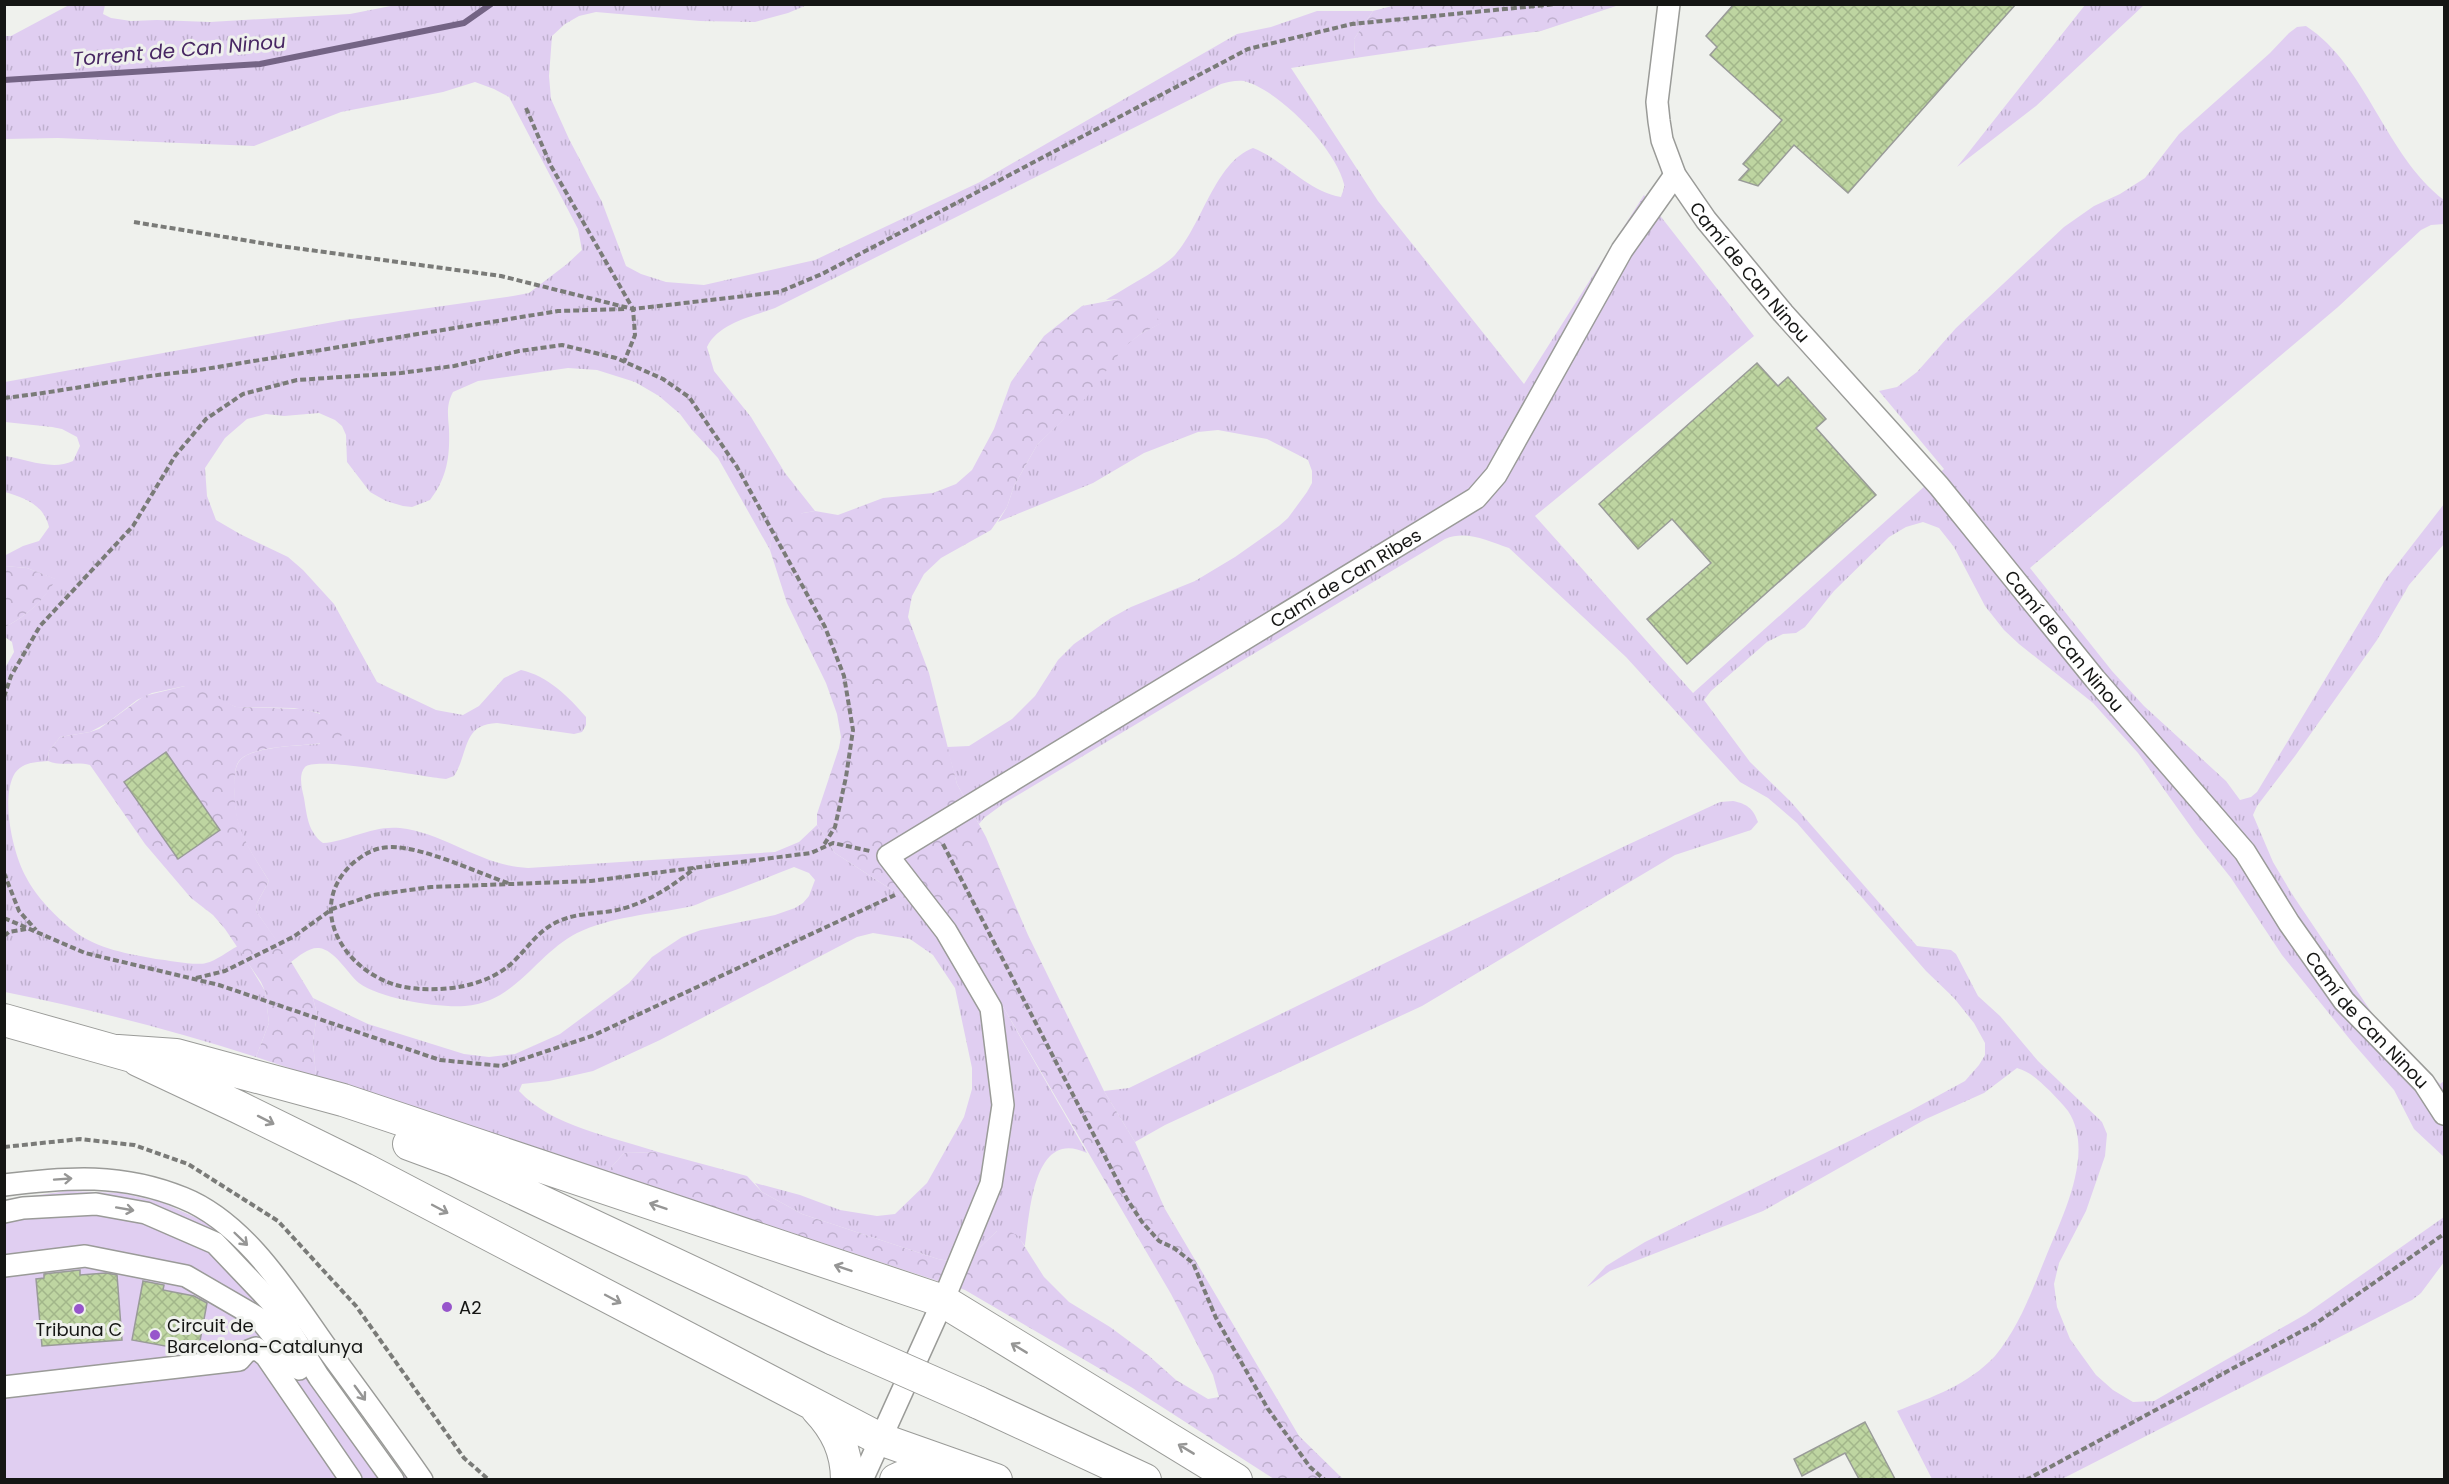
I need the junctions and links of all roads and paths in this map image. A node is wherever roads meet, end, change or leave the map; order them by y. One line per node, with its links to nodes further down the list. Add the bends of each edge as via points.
1 (1556, 4): 6 (path, via 1352,24 1248,50 822,274 779,292)
2 (1668, 4): 4 (street, Camí de Can Ninou, via 1657,102 1662,140)
3 (526, 108): 6 (path, via 551,166)
4 (1675, 175): 10 (street, Camí de Can Ribes, via 1622,250 1496,475 1476,498); 25 (street, Camí de Can Ninou, via 1706,220 1783,312 1939,486 2095,679 2245,852 2344,1001 2424,1083)
5 (134, 222): 6 (path, via 501,276)
6 (633, 309): 7 (path, via 635,335); 8 (path, via 558,311 75,390)
7 (624, 362): 9 (path, via 562,345 401,373 297,380 243,394 206,420 175,456 133,526 40,626 11,676); 11 (path, via 663,379 689,397 737,467 825,627 844,676 853,730 835,827)
8 (4, 398)
9 (4, 697)
10 (934, 828): 12 (street, Camí de Can Ribes); 44 (path, via 1127,1199 1159,1241 1192,1263 1216,1318 1268,1409 1310,1467)
11 (822, 848): 12 (path, via 833,843); 13 (path, via 811,853)
12 (888, 856): 16 (street)
13 (696, 868): 15 (path, via 591,881); 17 (path, via 643,903 578,914 556,922 531,939 512,963 488,980 462,986 428,989 396,985 360,967 342,947 331,923)
14 (4, 873): 20 (path, via 19,911)
15 (510, 884): 17 (path, via 431,887 373,895); 17 (path, via 426,853 392,847 366,851 348,869 332,895)
16 (912, 887): 22 (path, via 592,1036 502,1066 440,1060); 30 (street, via 946,931 991,1008 1003,1105 991,1184)
17 (332, 909): 22 (path, via 264,952 225,971)
18 (4, 918): 19 (path)
19 (28, 928): 20 (path); 21 (path)
20 (39, 933): 22 (path, via 85,953)
21 (4, 936)
22 (193, 979)
23 (4, 1020): 24 (highway)
24 (118, 1051): 30 (highway, one-way to 24, via 343,1100 176,1055); 32 (highway, one-way to 32, via 364,1169); 42 (highway, bridge, via 328,1114 455,1161 834,1339)
25 (2445, 1114)
26 (4, 1185): 38 (street, one-way to 38, via 80,1177 114,1179 185,1198 218,1219 272,1272)
27 (4, 1212): 37 (street, one-way to 37, via 96,1204 146,1213 215,1243 273,1304 319,1377)
28 (2445, 1234): 45 (path, via 2315,1324)
29 (4, 1266): 36 (street, via 85,1257 186,1276 216,1293 260,1319)
30 (943, 1301): 33 (street); 43 (highway, one-way to 30)
31 (4, 1387): 35 (street, via 239,1360 256,1348 266,1356)
32 (810, 1402): 33 (highway); 39 (highway, via 840,1440 847,1461)
33 (880, 1439): 34 (highway); 40 (street)
34 (987, 1476): 41 (highway, via 937,1471)
35 (351, 1479)
36 (377, 1479)
37 (393, 1479)
38 (422, 1479)
39 (847, 1479)
40 (862, 1479)
41 (896, 1479)
42 (1146, 1479)
43 (1236, 1479)
44 (1325, 1479)
45 (2026, 1479)

